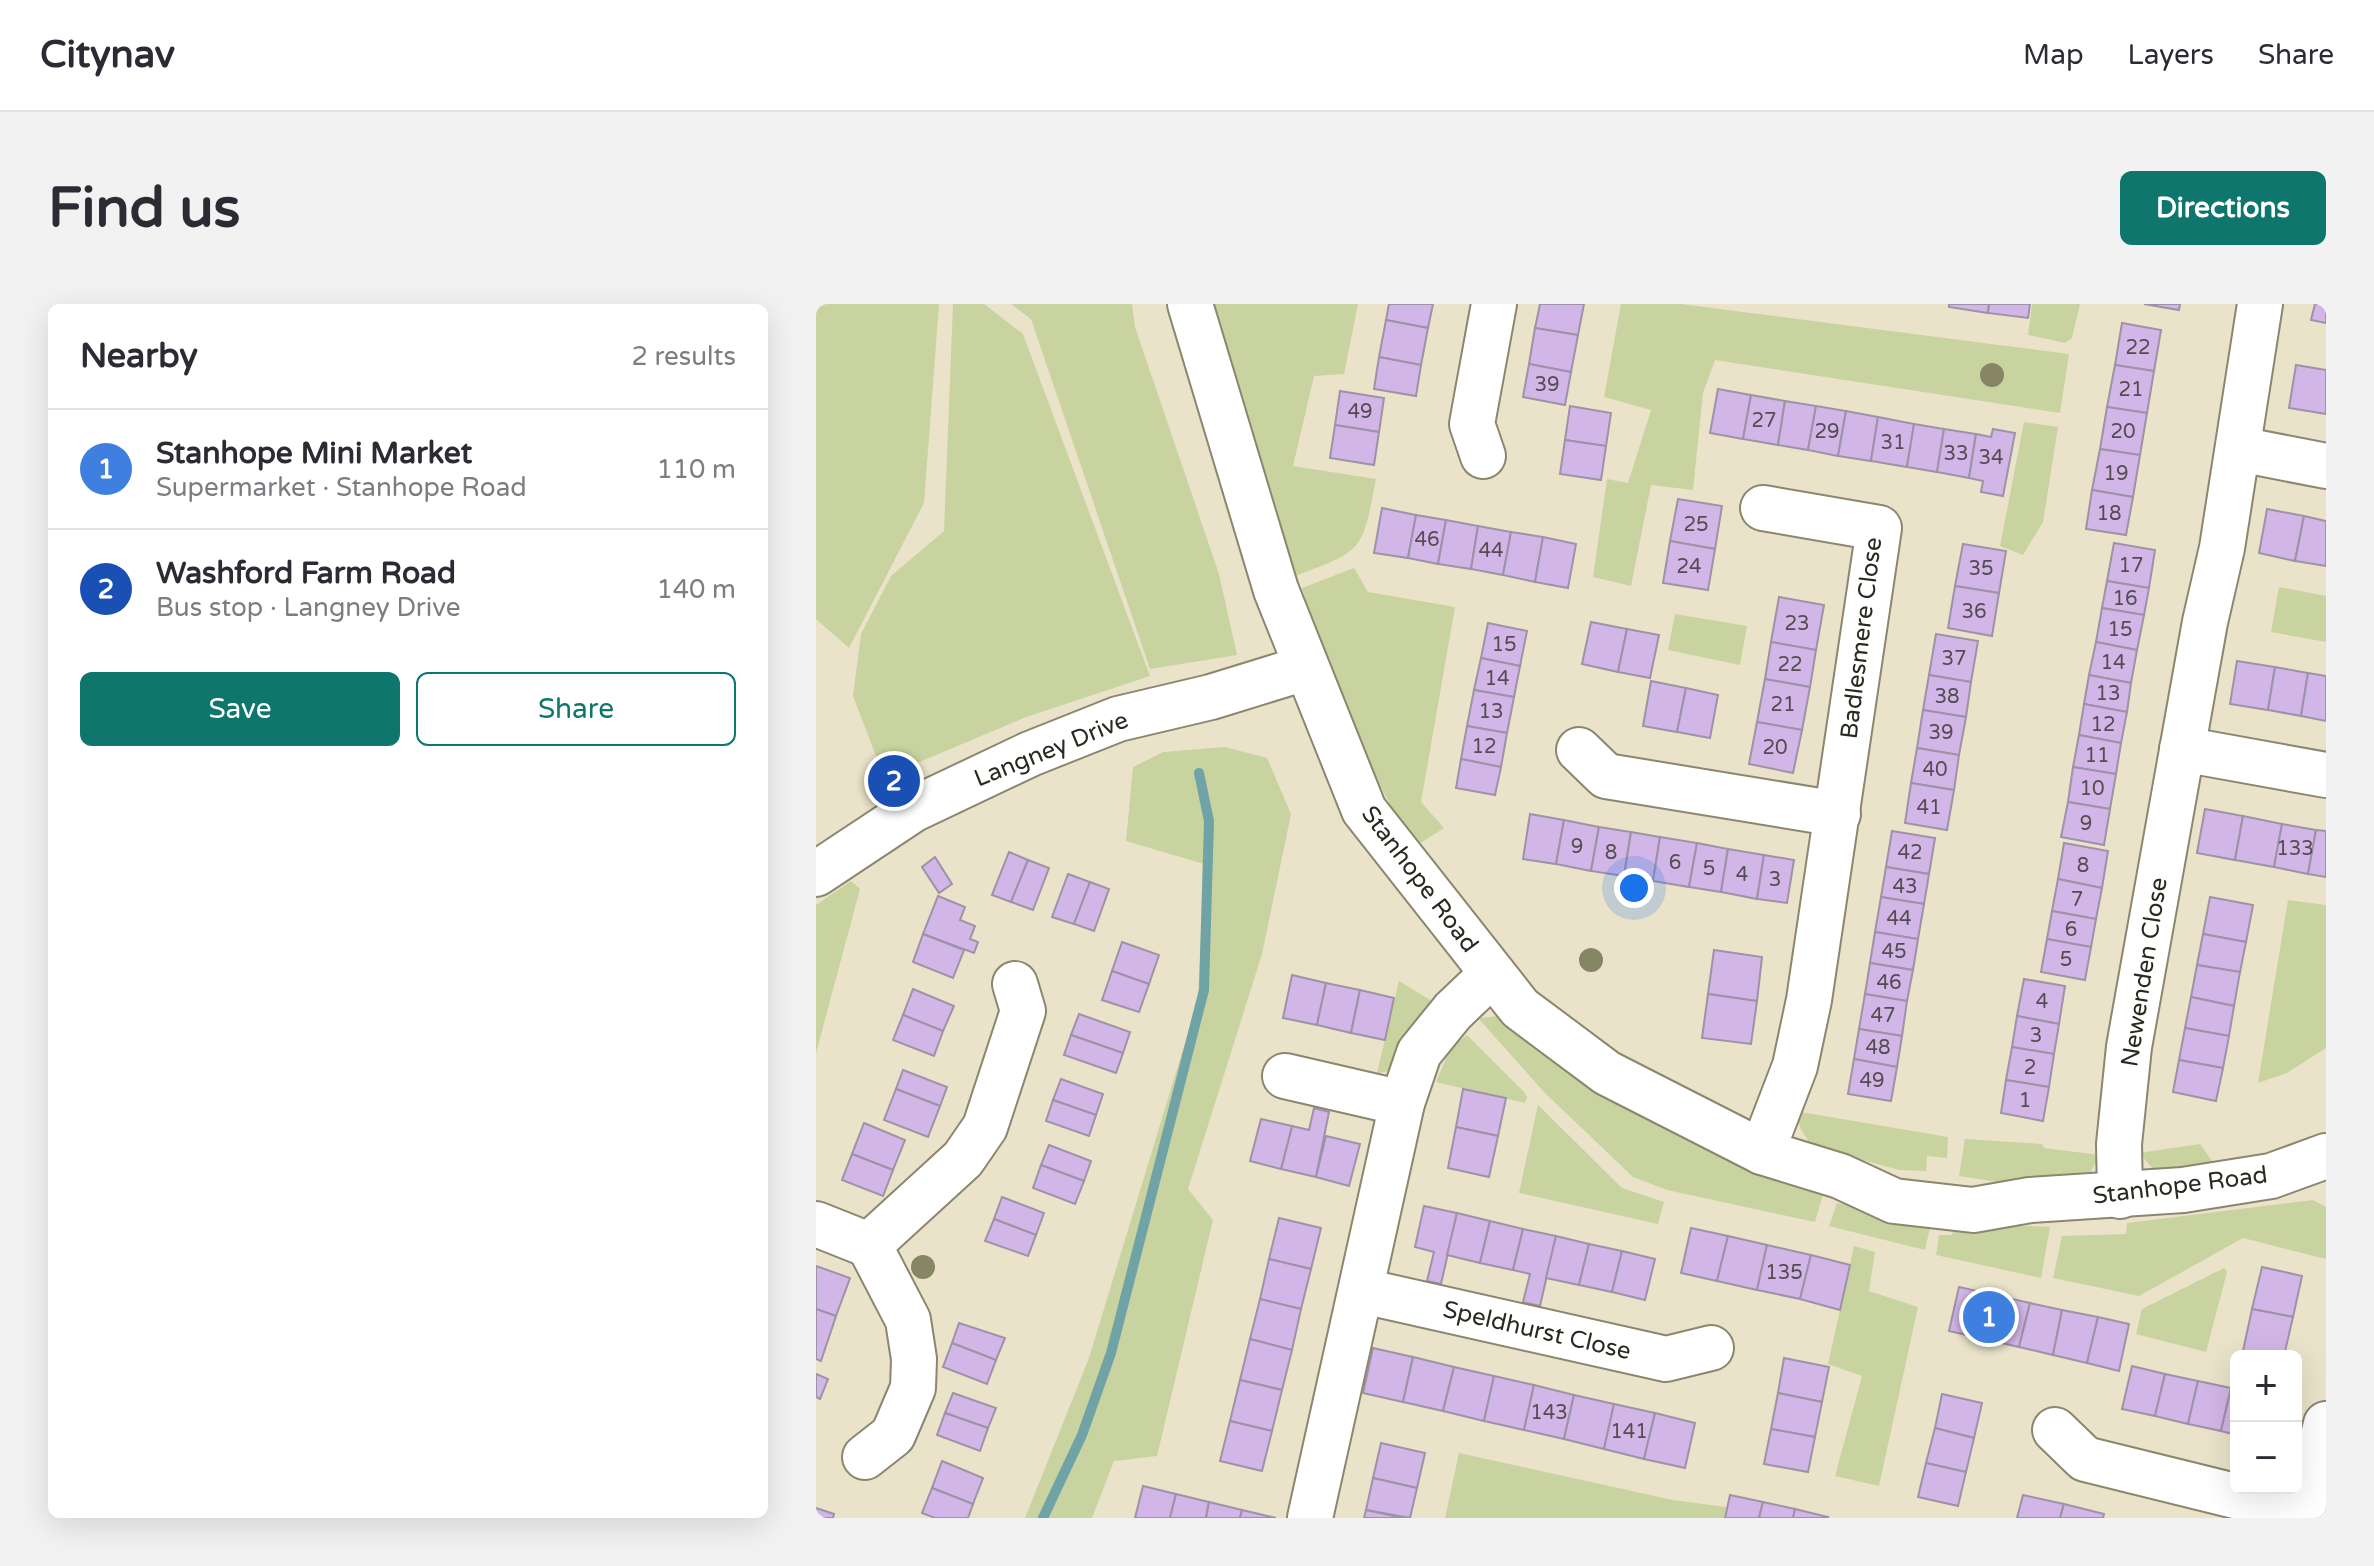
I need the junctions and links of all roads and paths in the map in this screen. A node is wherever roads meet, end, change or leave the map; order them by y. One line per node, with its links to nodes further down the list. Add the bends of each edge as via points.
1 (1190, 304): 8 (street, Stanhope Road, via 1276,590)
2 (1494, 304): 5 (street, via 1472,424)
3 (2260, 304): 4 (street, Newenden Close)
4 (2239, 449): 6 (street); 9 (street, Newenden Close)
5 (1483, 456)
6 (2326, 466)
7 (1763, 508): 12 (street, Badlesmere Close, via 1879,528)
8 (1305, 668): 13 (street, Langney Drive, via 1118,719 1030,754 914,809); 14 (street, Stanhope Road, via 1364,810)
9 (2182, 749): 11 (street); 20 (street, Newenden Close, via 2129,1047 2119,1144)
10 (1579, 750): 12 (street, via 1606,776)
11 (2326, 775)
12 (1838, 814): 18 (street, Badlesmere Close, via 1795,1066)
13 (816, 874)
14 (1492, 974): 17 (street, via 1419,1053); 18 (street, Stanhope Road, via 1520,1008 1607,1073)
15 (1015, 984): 22 (street, via 1023,1011 985,1127 963,1159)
16 (1285, 1076): 17 (street)
17 (1402, 1103): 23 (street)
18 (1762, 1152): 20 (street, Stanhope Road, via 1840,1176 1894,1201 1973,1210 2030,1200)
19 (2326, 1156): 20 (street, Stanhope Road, via 2271,1176)
20 (2120, 1196)
21 (816, 1224): 22 (street)
22 (869, 1245): 27 (street, via 908,1320 914,1359 913,1388 893,1435)
23 (1363, 1291): 24 (street, Speldhurst Close, via 1666,1359); 29 (street)
24 (1711, 1348)
25 (2326, 1424): 28 (street)
26 (2055, 1430): 28 (street, via 2085,1459)
27 (865, 1457)
28 (2304, 1516)
29 (1310, 1518)

